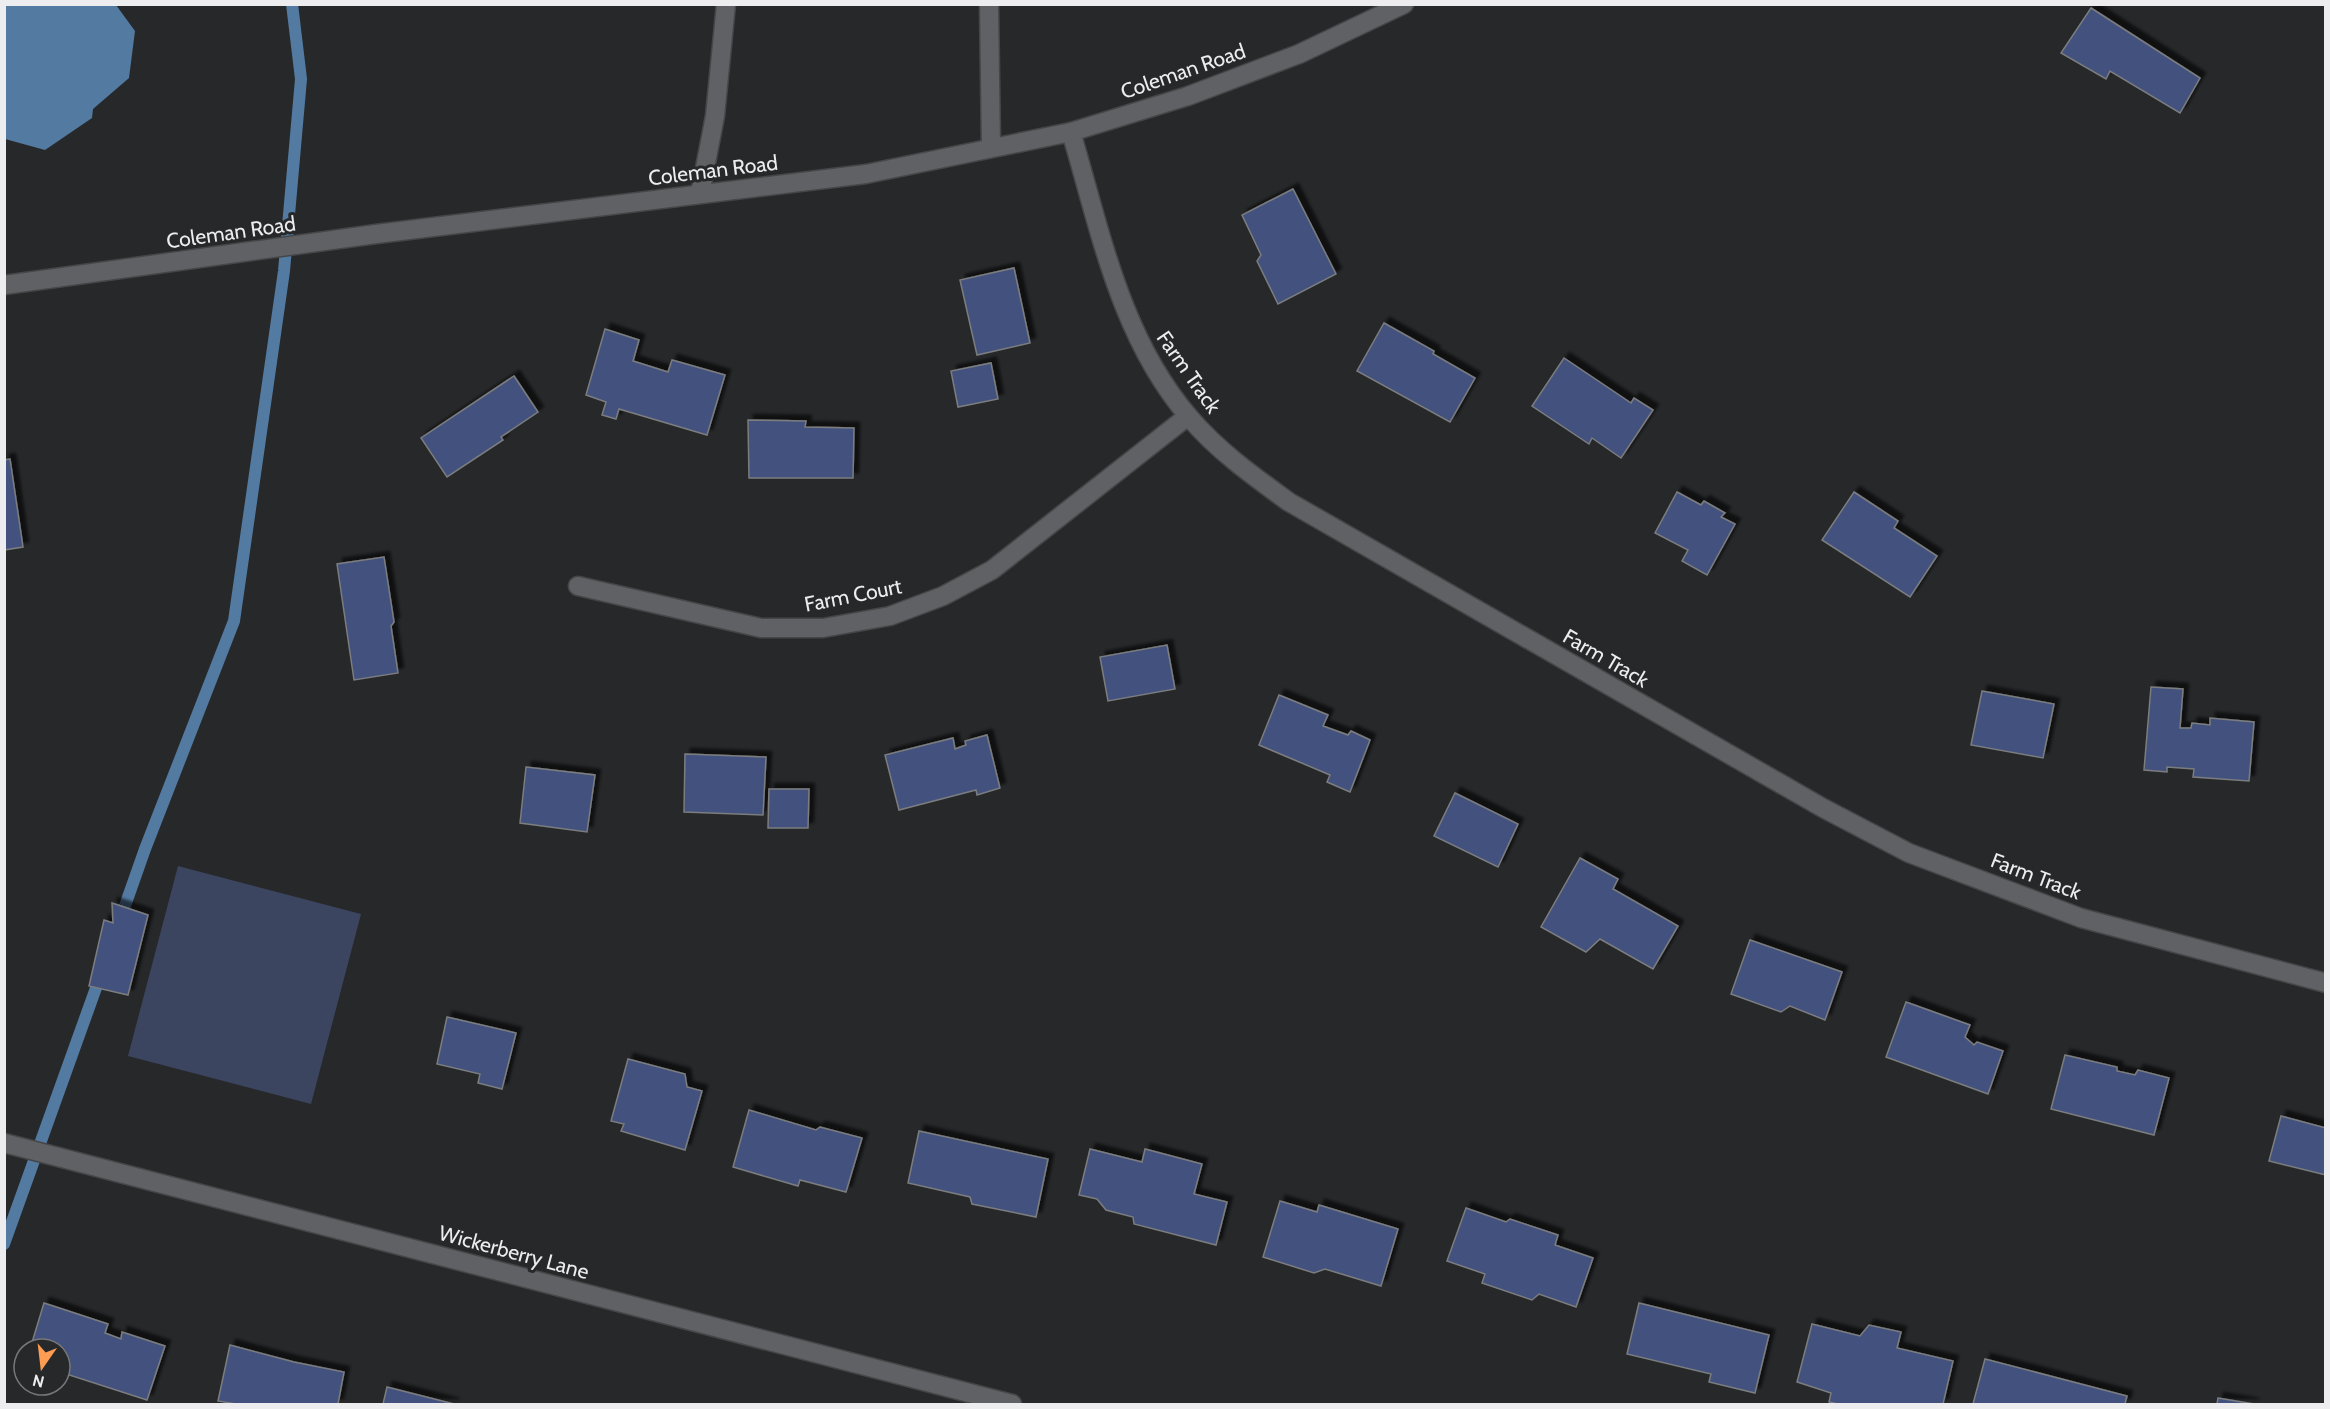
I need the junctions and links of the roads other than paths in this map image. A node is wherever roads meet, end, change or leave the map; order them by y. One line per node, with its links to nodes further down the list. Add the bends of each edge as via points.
1 (726, 4): 6 (street, via 715,116)
2 (989, 4): 5 (street)
3 (1404, 4): 4 (street, Coleman Road, via 1299,54 1199,92)
4 (1071, 132): 5 (street, Coleman Road); 8 (street, Farm Track, via 1125,312 1153,367)
5 (991, 148): 6 (street, Coleman Road, via 866,174)
6 (700, 194): 7 (street, Coleman Road)
7 (4, 285)
8 (1188, 416): 9 (street, Farm Court, via 992,570 943,596 890,616 823,628 761,628); 10 (street, Farm Track, via 1235,464 1289,502 1823,808 1909,853 2081,918)
9 (578, 586)
10 (2325, 983)
11 (4, 1143): 12 (street, Wickerberry Lane)
12 (1012, 1404)

